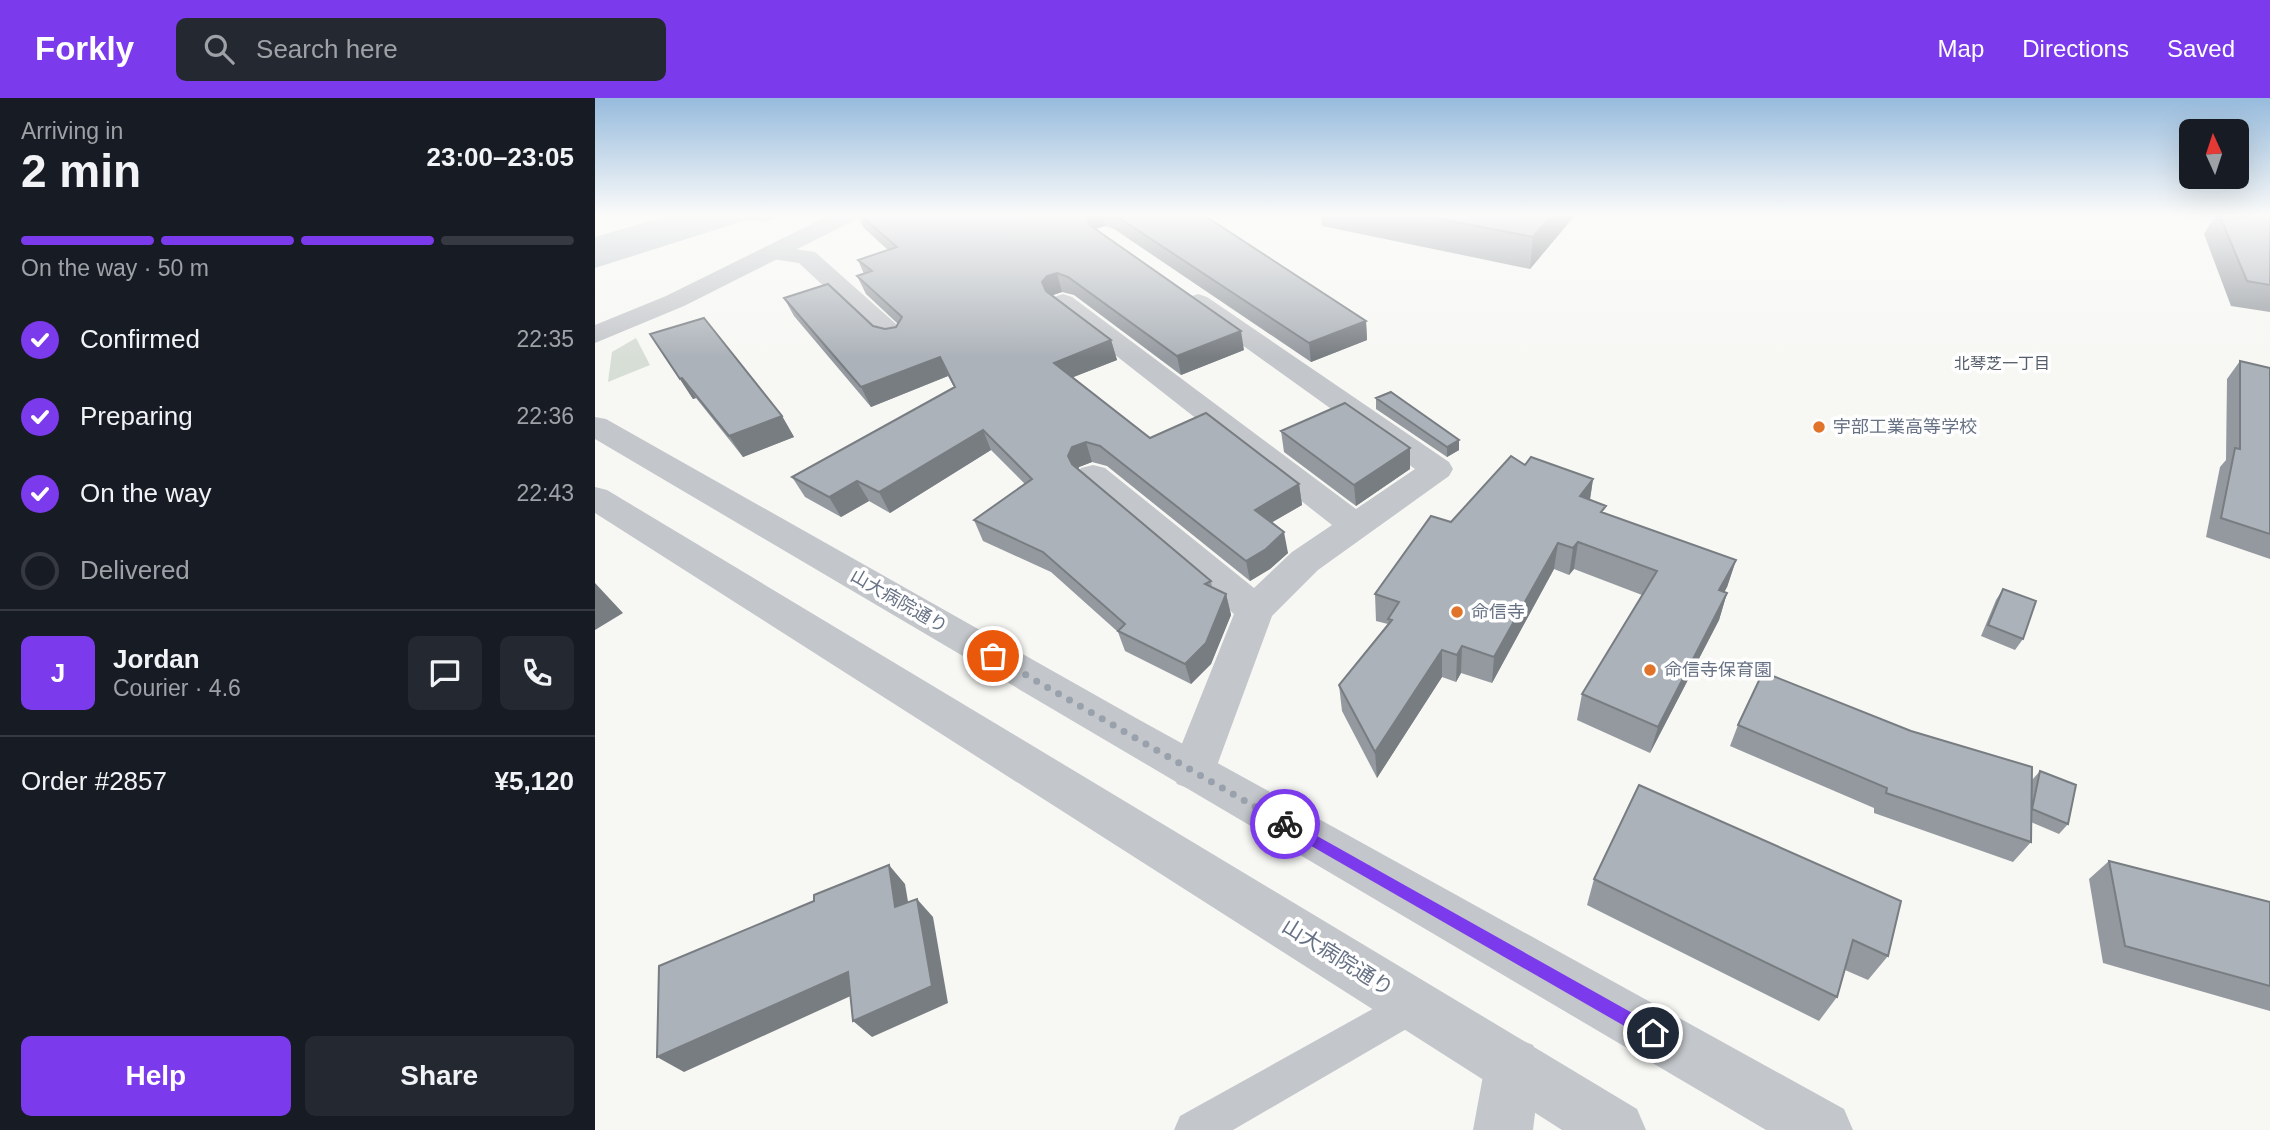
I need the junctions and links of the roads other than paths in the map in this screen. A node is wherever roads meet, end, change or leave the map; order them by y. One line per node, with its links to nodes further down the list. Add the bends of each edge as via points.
1 (754, 262): 5 (street)
2 (812, 262): 6 (street)
3 (1174, 284): 10 (street, via 1437,469)
4 (1063, 302): 10 (street)
5 (595, 335)
6 (894, 337)
7 (595, 426): 12 (street, 山大病院通り)
8 (1093, 475): 11 (street)
9 (595, 498): 13 (street, 山大病院通り)
10 (1355, 524): 11 (street, via 1305,561)
11 (1255, 610): 12 (street)
12 (1193, 771): 18 (street, 山大病院通り)
13 (1414, 1004): 14 (street, 山大病院通り); 15 (lane)
14 (1513, 1065): 16 (street); 17 (street, 山大病院通り)
15 (1194, 1130)
16 (1503, 1130)
17 (1616, 1130)
18 (1823, 1130)

